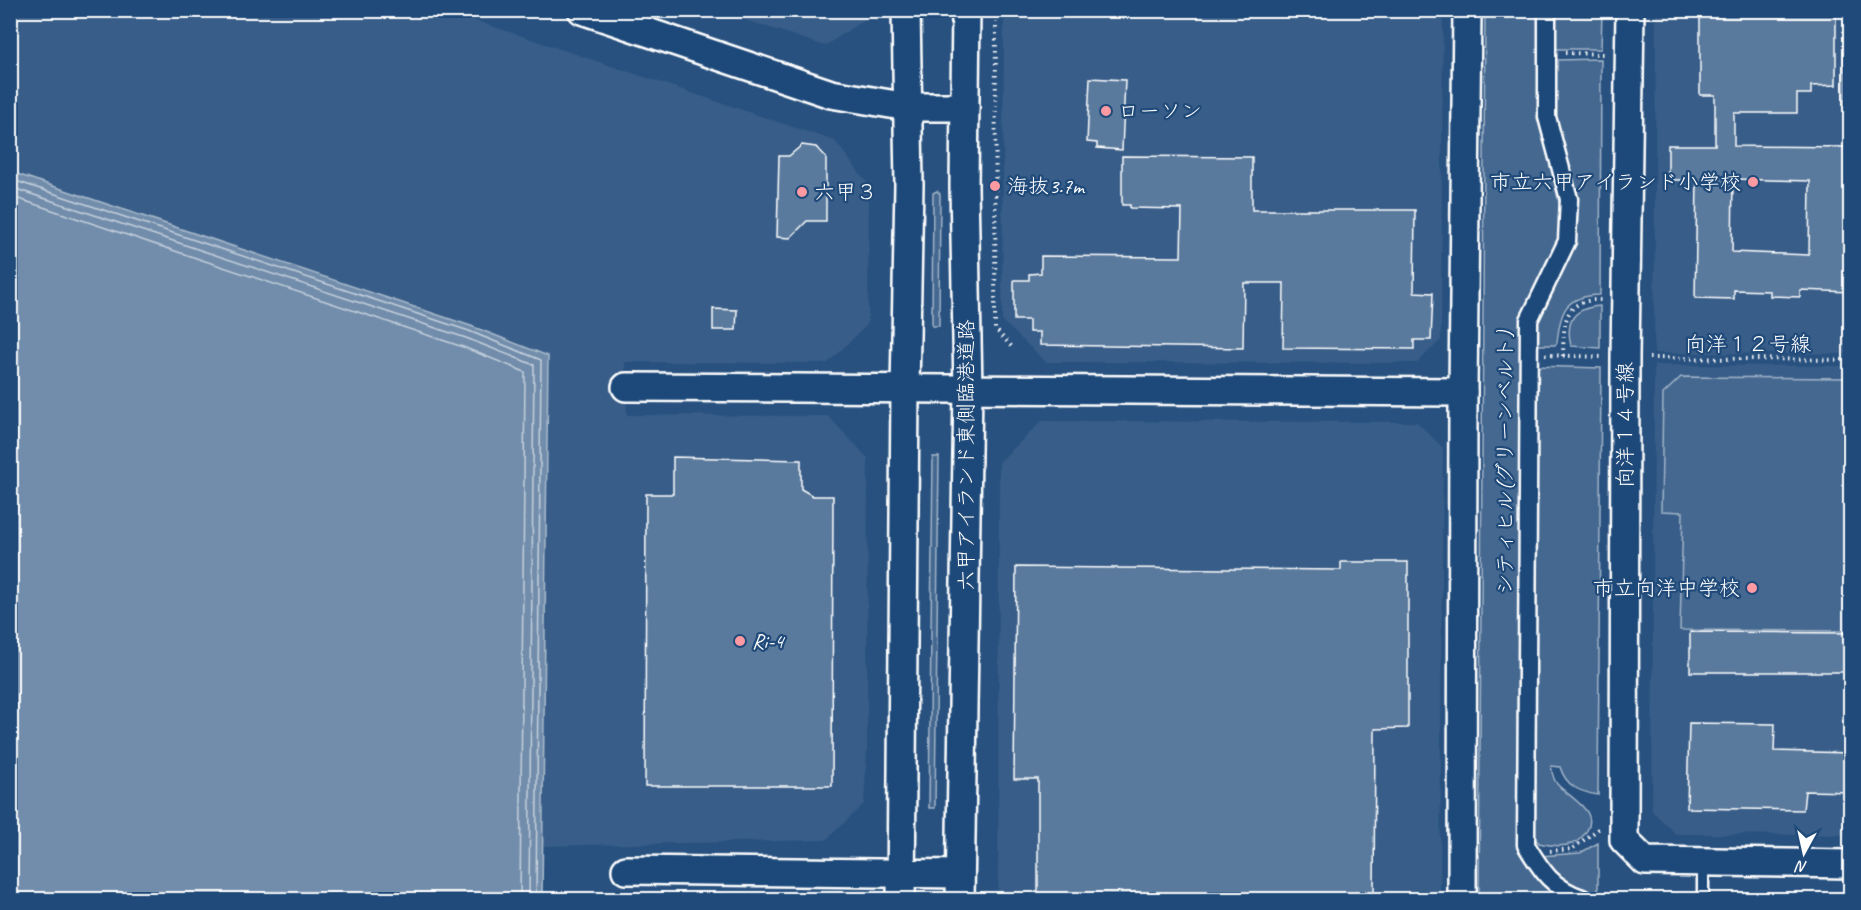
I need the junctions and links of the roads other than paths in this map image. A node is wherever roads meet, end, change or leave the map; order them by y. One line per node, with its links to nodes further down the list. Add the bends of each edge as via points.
1 (582, 10): 7 (street, via 831,94)
2 (906, 10): 7 (street)
3 (966, 10): 8 (street, 六甲アイランド東側臨港道路)
4 (1467, 10): 12 (street)
5 (1547, 10): 19 (street, シティヒル(グリーンベルト), via 1548,117 1569,199 1567,241 1528,320 1526,845 1544,874)
6 (1630, 10): 13 (street, 向洋１４号線, via 1614,832 1645,861)
7 (909, 106): 8 (street); 10 (street)
8 (965, 107): 11 (street, 六甲アイランド東側臨港道路)
9 (626, 387): 10 (street)
10 (905, 389): 11 (street); 16 (street)
11 (968, 389): 12 (street); 17 (street, 六甲アイランド東側臨港道路)
12 (1463, 392): 18 (street)
13 (1703, 863): 14 (street); 20 (lane)
14 (1851, 864)
15 (626, 870): 16 (street)
16 (901, 886): 17 (street)
17 (960, 887)
18 (1462, 900)
19 (1582, 900)
20 (1703, 900)

